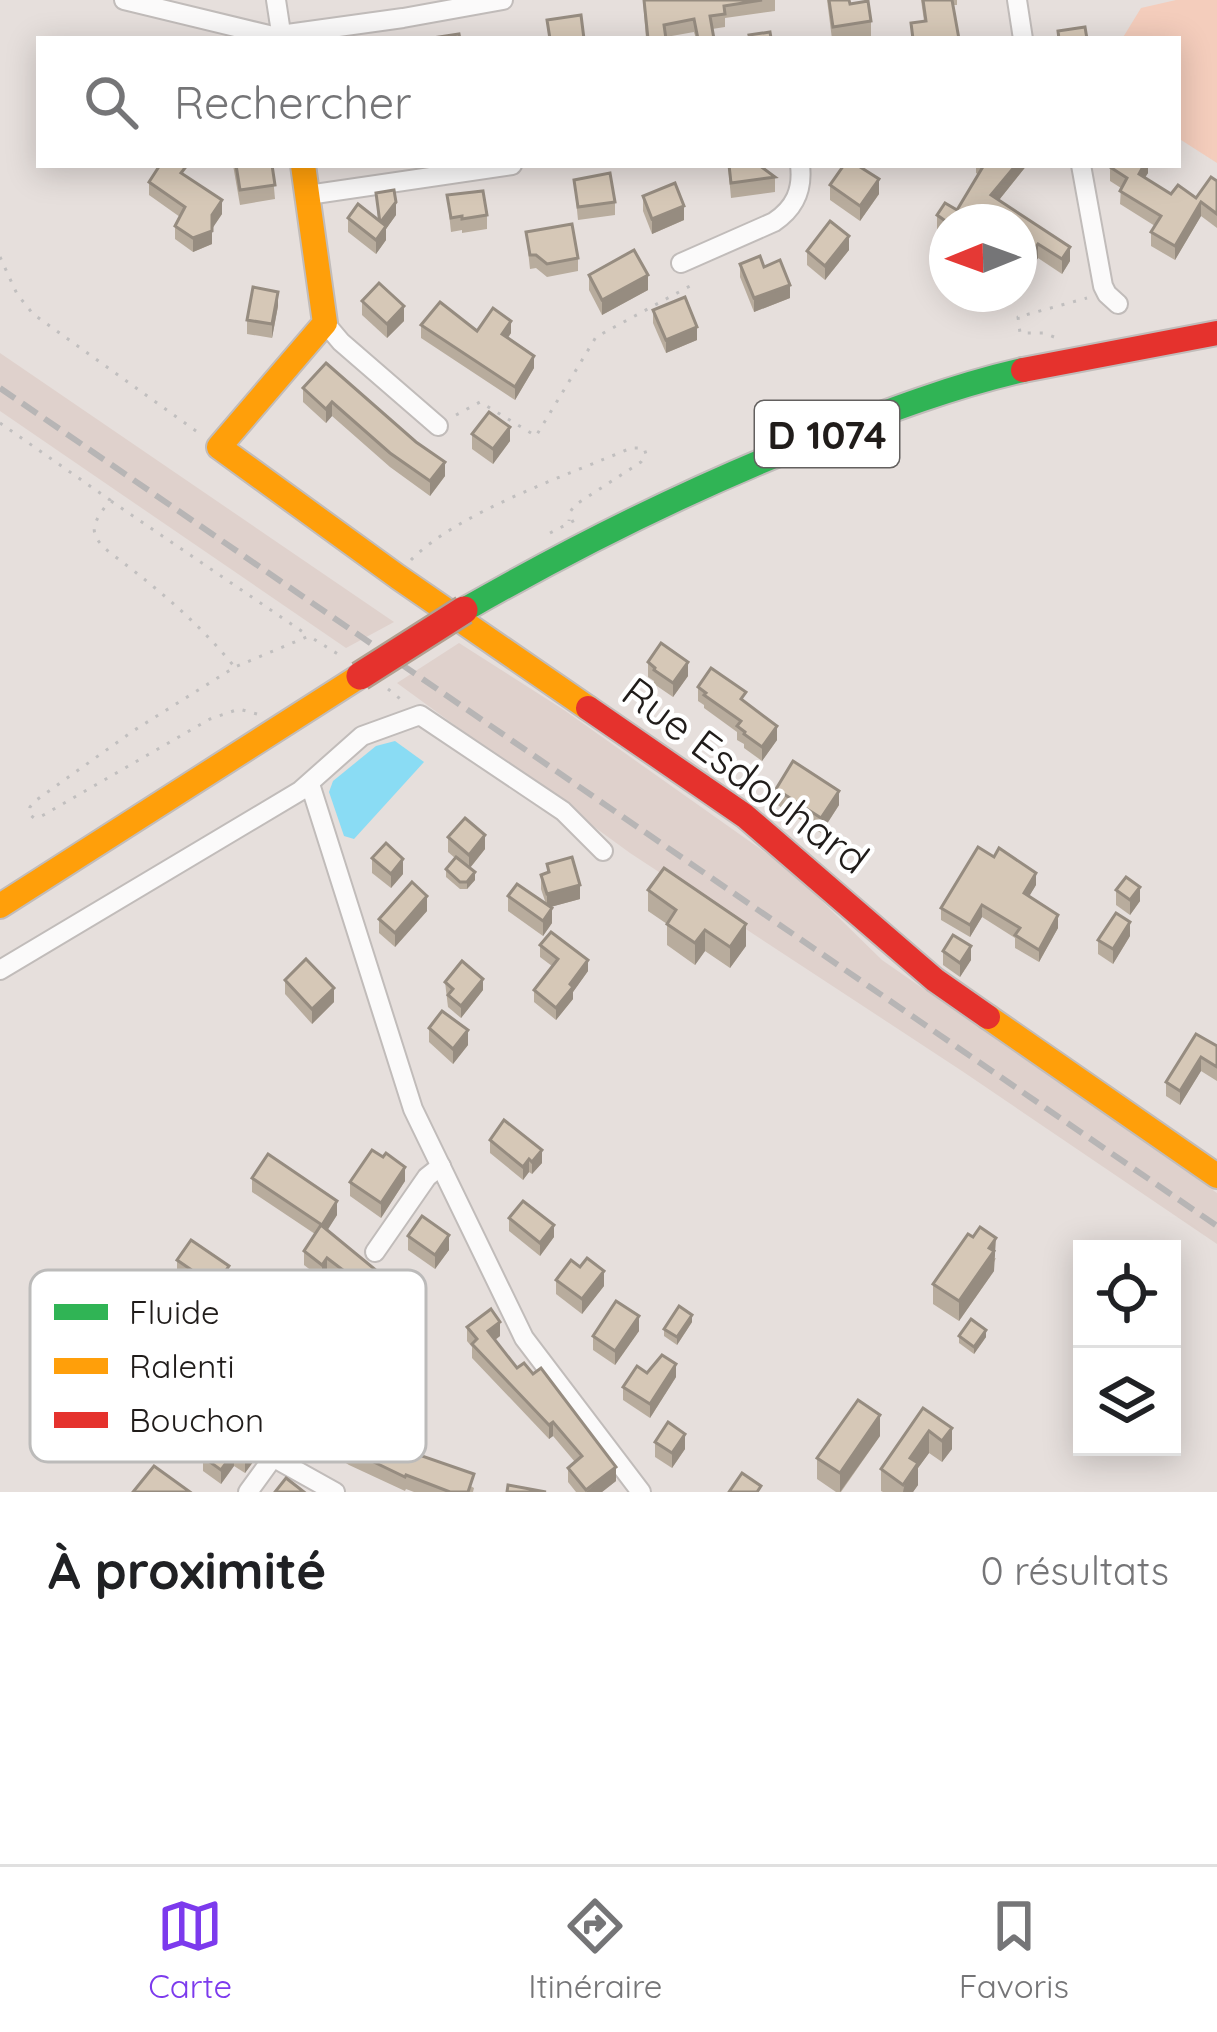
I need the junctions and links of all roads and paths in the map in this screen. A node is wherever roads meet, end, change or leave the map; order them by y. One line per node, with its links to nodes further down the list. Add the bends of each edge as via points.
1 (124, 0): 5 (street)
2 (276, 0): 6 (street)
3 (503, 0): 7 (street)
4 (1017, 0): 8 (street)
5 (276, 36)
6 (281, 36)
7 (287, 36)
8 (1023, 36)
9 (304, 168): 13 (street)
10 (492, 168): 13 (street)
11 (800, 168): 15 (street, via 800,190 785,214)
12 (1081, 168): 16 (street, via 1096,256)
13 (308, 195): 17 (street)
14 (0, 257): 22 (path, via 33,314)
15 (681, 263): 21 (path, via 690,286 596,337 536,436 480,402)
16 (1113, 299): 19 (path, via 1018,316 1020,333)
17 (325, 323): 21 (street); 22 (street)
18 (1217, 333): 27 (street, D 1074, bridge, via 937,392 786,450 584,542)
19 (1061, 340)
20 (0, 423): 23 (path)
21 (438, 426)
22 (219, 447): 25 (street, Rue Esdouhard)
23 (110, 500): 26 (path); 28 (path, via 94,526 106,550 174,602)
24 (569, 523): 25 (path, via 575,505 641,462 644,448 481,514 427,544)
25 (398, 577): 37 (street, Rue Esdouhard, via 745,815 935,980)
26 (309, 636): 27 (path); 28 (path)
27 (351, 666): 34 (street, D 1074)
28 (235, 667): 30 (path, via 133,731 29,814 40,817 230,710)
29 (389, 690): 31 (path)
30 (258, 714)
31 (420, 715): 32 (street, via 362,736); 33 (street, via 563,811)
32 (310, 784): 35 (street); 36 (street, via 412,1108)
33 (603, 850)
34 (0, 906)
35 (0, 970)
36 (440, 1166): 38 (street); 43 (street, via 524,1338)
37 (1217, 1176)
38 (375, 1252)
39 (271, 1462): 41 (street)
40 (281, 1462): 42 (street)
41 (248, 1492)
42 (335, 1492)
43 (641, 1492)

